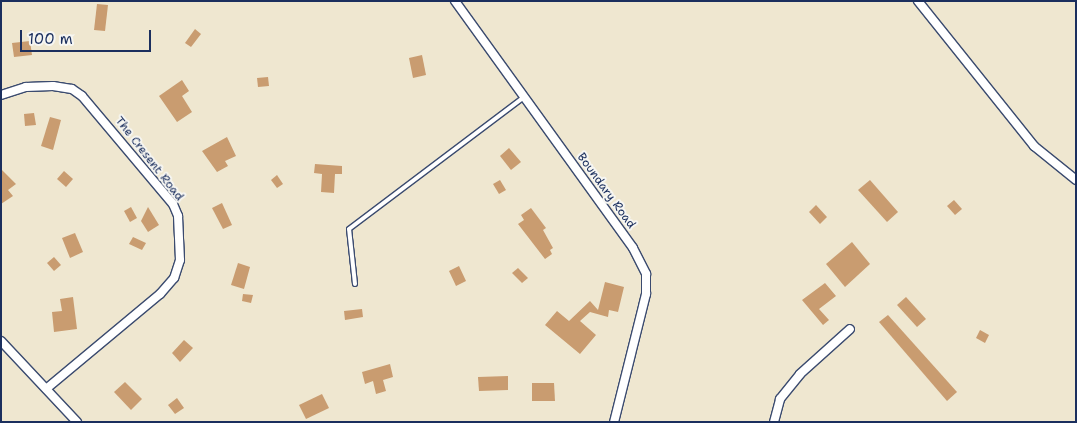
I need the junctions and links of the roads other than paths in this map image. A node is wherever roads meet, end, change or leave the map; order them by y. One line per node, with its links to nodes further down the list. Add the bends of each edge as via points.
1 (455, 1): 4 (street, Boundary Road)
2 (918, 1): 5 (street, via 1034,146)
3 (1, 95): 9 (street, The Cresent Road, via 26,88 53,86 72,89 82,96 173,204 178,216 180,260 174,278 160,294)
4 (524, 97): 6 (lane, via 350,229); 11 (street, Boundary Road, via 632,248 646,274 646,294)
5 (1076, 180)
6 (355, 284)
7 (850, 329): 12 (street, via 800,374 780,399)
8 (1, 341): 9 (street)
9 (46, 389): 10 (street)
10 (77, 422)
11 (614, 422)
12 (774, 422)

